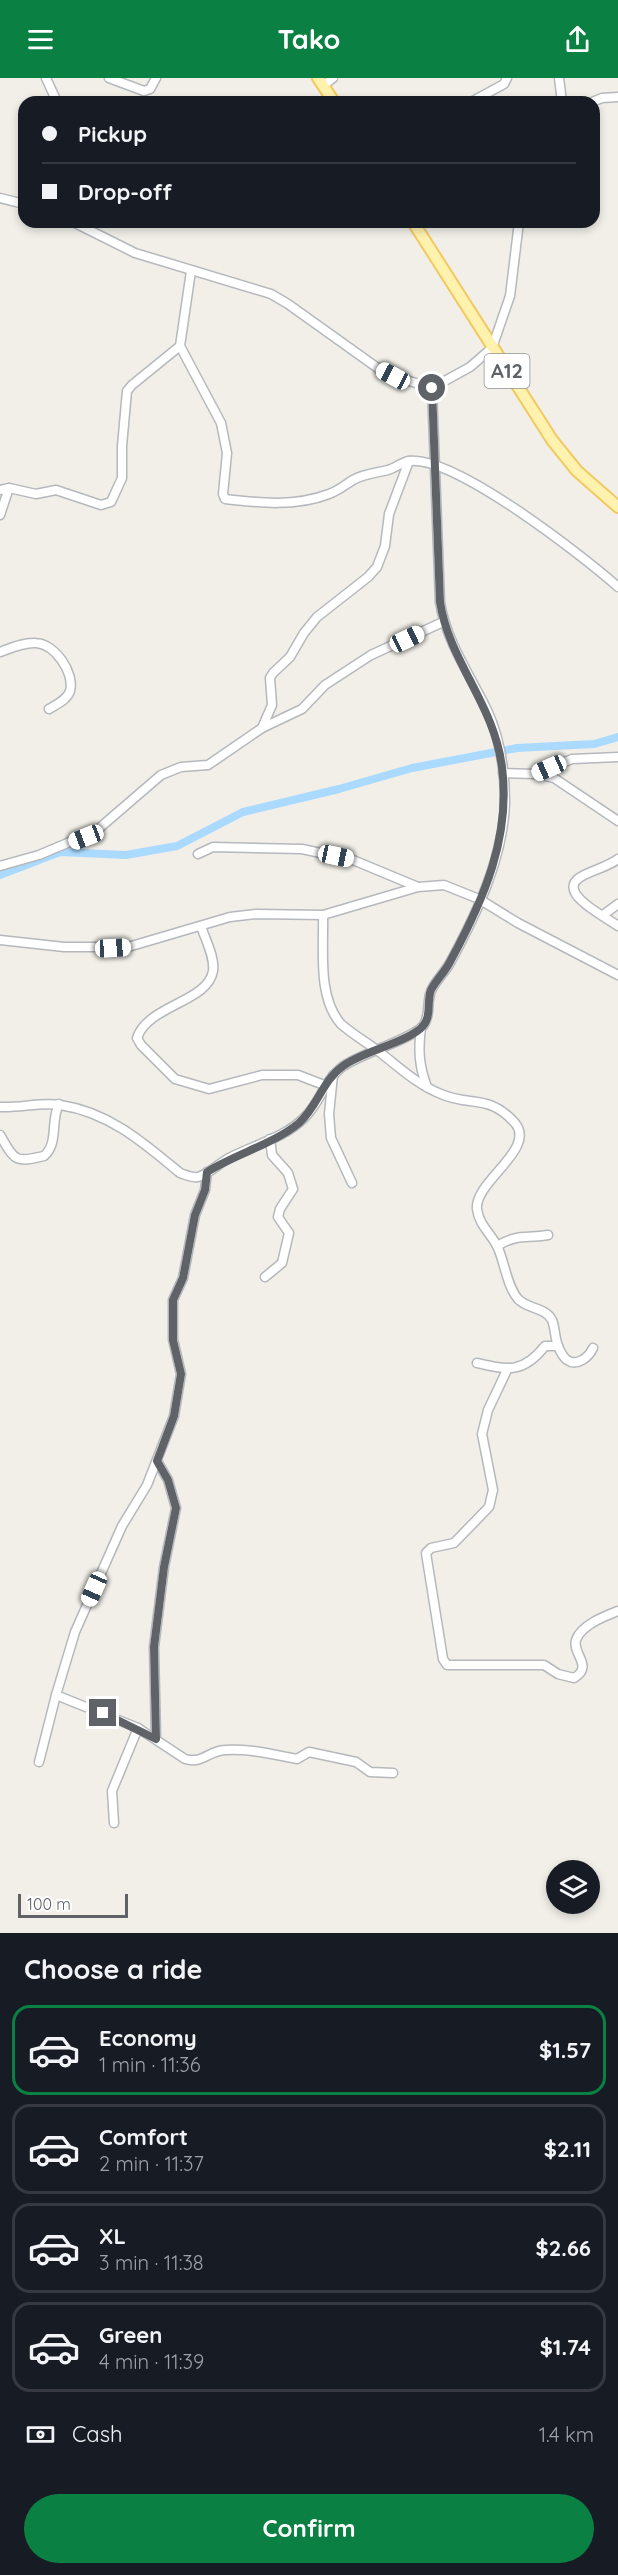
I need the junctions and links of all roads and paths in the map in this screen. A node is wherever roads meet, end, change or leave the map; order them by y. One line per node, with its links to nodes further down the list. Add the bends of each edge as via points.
1 (46, 78): 8 (street)
2 (110, 78): 3 (street, via 144,91 150,89)
3 (156, 78)
4 (333, 78): 7 (street)
5 (507, 78): 10 (street, via 504,84)
6 (559, 78): 11 (street)
7 (320, 82): 9 (main road)
8 (54, 96)
9 (330, 96)
10 (482, 96)
11 (561, 96)
12 (618, 97): 13 (street)
13 (600, 99)
14 (0, 198): 15 (street)
15 (18, 202)
16 (85, 228): 19 (street, via 135,253)
17 (417, 228): 21 (main road, A12)
18 (518, 228): 21 (street, via 510,296)
19 (191, 271): 20 (street); 22 (street, via 271,294 379,369)
20 (180, 346): 23 (street, via 221,423 227,453 225,500 298,502 329,495 361,476); 25 (street, via 127,391 122,478 111,502 100,505 56,490 36,494)
21 (492, 348): 22 (street, via 470,367); 26 (main road, A12, via 564,457)
22 (432, 388): 24 (street)
23 (409, 461): 24 (street); 32 (street, via 389,514 385,546 377,567 317,617 290,657 273,673 272,705)
24 (435, 465): 28 (street, via 465,476 483,488 588,561); 29 (street)
25 (5, 489): 27 (street)
26 (618, 507)
27 (0, 515)
28 (618, 587)
29 (443, 622): 32 (street, via 371,655 325,685 302,709); 34 (street, via 487,711)
30 (0, 652): 31 (street, via 26,643 50,646 58,652 71,685 66,698)
31 (49, 709)
32 (262, 728): 39 (street, via 215,762 181,767 161,775 108,824 86,837)
33 (618, 757): 35 (street, via 572,759)
34 (502, 769): 35 (street); 41 (street, via 503,829 497,858)
35 (536, 774): 36 (street, via 554,778)
36 (618, 821)
37 (198, 854): 40 (street, via 213,847 302,849 353,860)
38 (618, 859): 44 (street, via 577,879 573,885 582,903)
39 (0, 866)
40 (418, 887): 41 (street, via 444,885); 43 (street)
41 (479, 899): 48 (street); 49 (street, via 452,960 432,989 429,1012)
42 (618, 904): 44 (street)
43 (323, 915): 45 (street, via 244,915); 50 (street, via 325,983 330,1009 350,1032)
44 (603, 915): 46 (street)
45 (201, 926): 47 (street, via 128,947 64,948); 52 (street, via 212,959 211,977 185,1001 166,1008 143,1027 137,1038 141,1045 175,1078 209,1089 262,1075 298,1075)
46 (618, 926)
47 (0, 940)
48 (618, 975)
49 (421, 1028): 50 (street); 53 (street, via 418,1057)
50 (376, 1050): 51 (street); 53 (street)
51 (333, 1074): 52 (street); 59 (street, via 328,1114 331,1138)
52 (324, 1085): 57 (street, via 306,1116)
53 (427, 1087): 61 (street, via 453,1098 491,1104 516,1125 518,1133 511,1156 478,1199 484,1229)
54 (59, 1104): 55 (street); 56 (street, via 54,1114 53,1143 44,1156 23,1161 16,1158); 58 (street, via 132,1133 180,1173 197,1177)
55 (0, 1107)
56 (0, 1135)
57 (270, 1139): 58 (street); 62 (street, via 272,1155 288,1173 293,1189 278,1217 289,1233 282,1263)
58 (207, 1172): 67 (street, via 183,1278 173,1300 173,1340 181,1374 174,1416)
59 (352, 1183)
60 (548, 1235): 61 (street, via 517,1236)
61 (497, 1246): 63 (street, via 518,1299 551,1318)
62 (265, 1276)
63 (558, 1346): 64 (street, via 570,1362 585,1359); 66 (street, via 545,1346 529,1362)
64 (593, 1348)
65 (477, 1363): 66 (street)
66 (507, 1370): 68 (street, via 488,1410 482,1434 493,1490 489,1507 454,1543 431,1548 426,1553 443,1659 447,1665 544,1665 558,1674 574,1677 582,1668 577,1638 596,1621)
67 (157, 1461): 69 (street, via 122,1526 75,1632); 71 (street, via 168,1480 176,1508 154,1647)
68 (618, 1611)
69 (56, 1695): 70 (street); 72 (street)
70 (138, 1728): 71 (street); 74 (street, via 112,1791)
71 (156, 1739): 73 (street, via 192,1761 222,1750 297,1759 309,1752 356,1762 370,1772)
72 (39, 1762)
73 (393, 1773)
74 (114, 1823)

